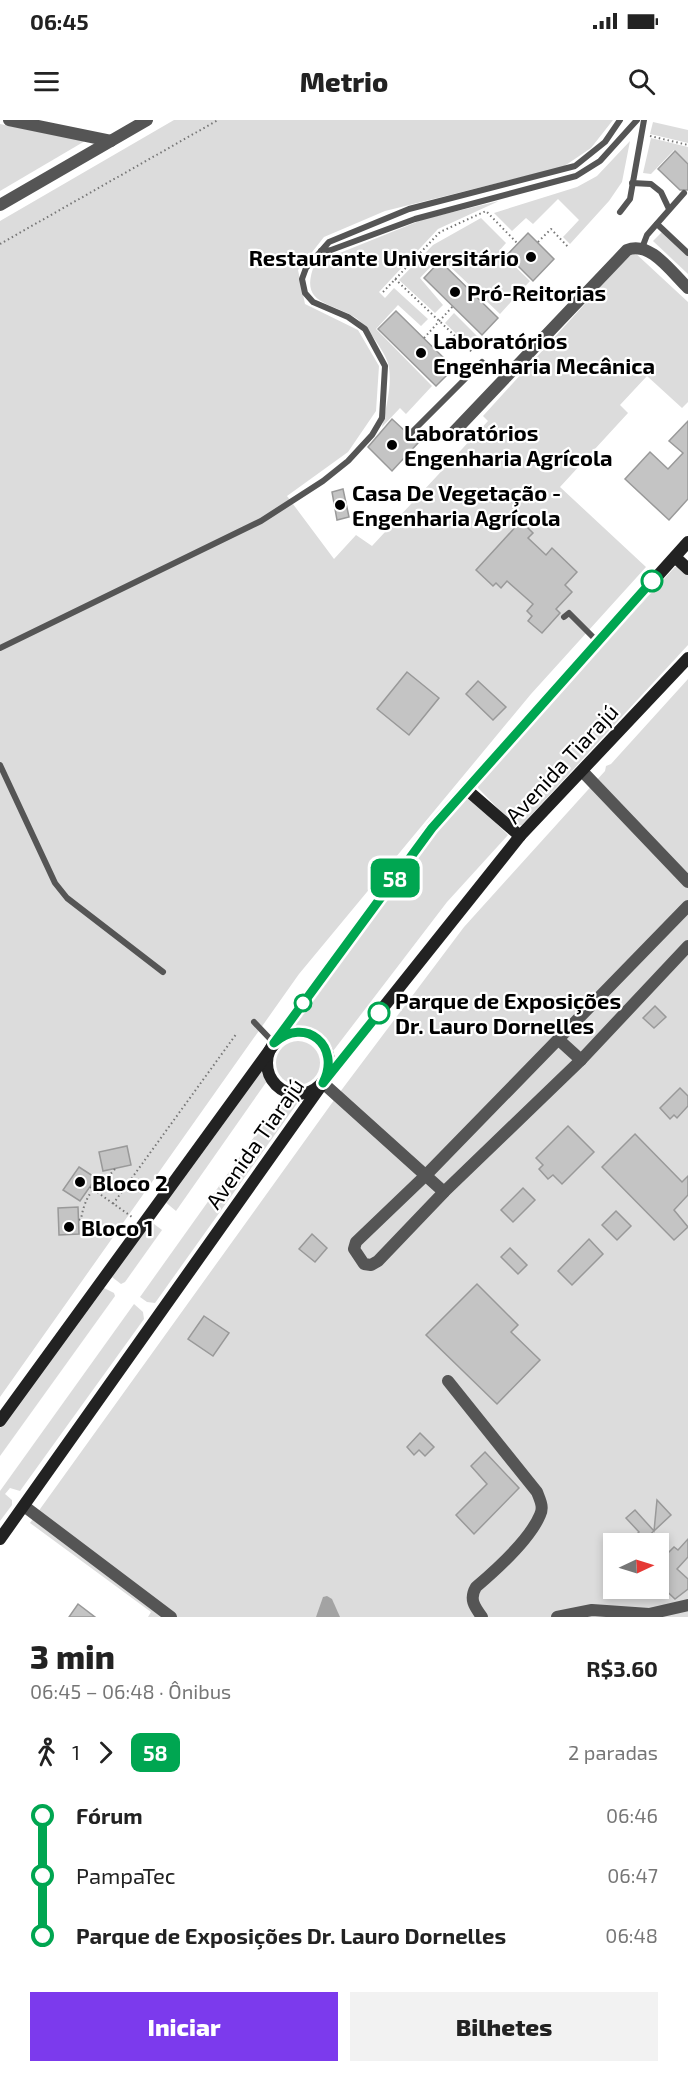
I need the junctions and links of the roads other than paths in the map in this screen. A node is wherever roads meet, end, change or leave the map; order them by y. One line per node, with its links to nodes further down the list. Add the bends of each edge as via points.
1 (9, 120): 6 (street)
2 (147, 120): 6 (street)
3 (620, 120): 14 (lane, via 605,142 575,166 409,209 329,242)
4 (637, 120): 14 (lane, via 600,161 576,176 415,219)
5 (644, 120): 7 (lane)
6 (111, 141): 9 (street)
7 (632, 183): 10 (lane, via 651,184 661,192); 11 (lane, via 630,199)
8 (684, 193): 10 (lane)
9 (0, 205)
10 (669, 209): 12 (lane)
11 (620, 212)
12 (657, 224): 13 (lane); 15 (lane)
13 (642, 248): 16 (street); 18 (street, via 627,250)
14 (321, 251): 25 (lane, via 306,268 302,279 305,293 313,302 365,328 385,366 382,418 372,435 323,481 261,521)
15 (688, 253)
16 (688, 288)
17 (482, 362): 19 (lane)
18 (452, 434)
19 (409, 435)
20 (688, 542): 21 (main road, Avenida Tiarajú)
21 (675, 557): 22 (main road); 24 (main road, Avenida Tiarajú)
22 (688, 569)
23 (564, 618): 24 (lane, via 569,613)
24 (598, 642): 29 (main road, Avenida Tiarajú)
25 (0, 648)
26 (688, 658): 28 (main road, Avenida Tiarajú)
27 (0, 765): 34 (lane, via 55,883 67,898)
28 (583, 772): 30 (main road, Avenida Tiarajú); 31 (street)
29 (466, 789): 30 (main road); 37 (main road, Avenida Tiarajú, via 432,828)
30 (520, 836): 39 (main road, Avenida Tiarajú)
31 (688, 882)
32 (688, 906): 36 (street)
33 (688, 946): 38 (street)
34 (163, 972)
35 (254, 1022): 37 (lane)
36 (558, 1040): 38 (street); 40 (street)
37 (274, 1043): 39 (main road, via 300,1032 318,1039 330,1065); 39 (main road, via 267,1066 277,1087 306,1094); 43 (main road, Avenida Tiarajú)
38 (581, 1060): 41 (street)
39 (323, 1083): 40 (street); 44 (main road, Avenida Tiarajú)
40 (426, 1175): 41 (street); 41 (street, via 356,1242 354,1250 364,1264 378,1261)
41 (444, 1192)
42 (448, 1380): 48 (street, via 542,1503 541,1514 526,1536 472,1594)
43 (0, 1421)
44 (24, 1506): 45 (main road, Avenida Tiarajú); 47 (street)
45 (0, 1539)
46 (688, 1605): 49 (street, via 650,1614 592,1610)
47 (171, 1617)
48 (482, 1617)
49 (557, 1617)

